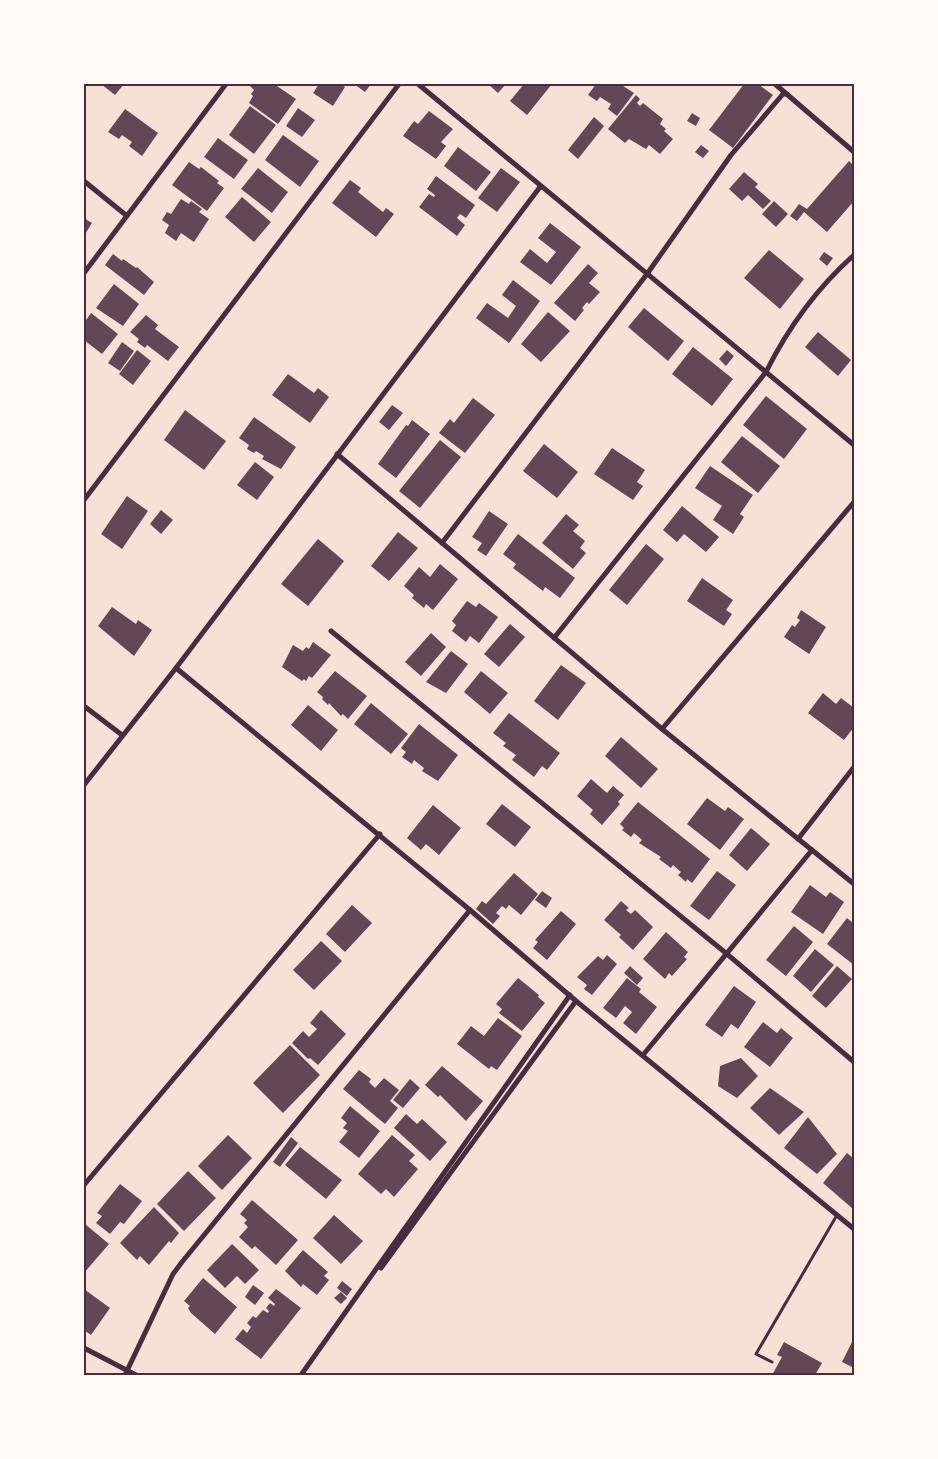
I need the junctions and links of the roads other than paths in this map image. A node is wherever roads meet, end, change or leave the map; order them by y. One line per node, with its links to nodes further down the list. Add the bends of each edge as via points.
1 (226, 84): 9 (street)
2 (399, 84): 16 (street)
3 (418, 84): 8 (street)
4 (775, 84): 5 (street)
5 (787, 94): 6 (street); 12 (street, via 783,94 731,155)
6 (854, 152)
7 (84, 181): 9 (street)
8 (540, 187): 12 (street); 15 (street)
9 (127, 216): 11 (street)
10 (854, 254): 13 (street, via 831,275 784,338)
11 (84, 273)
12 (647, 274): 13 (street); 18 (street)
13 (766, 372): 14 (street); 20 (street)
14 (854, 445)
15 (337, 454): 18 (street); 21 (street)
16 (84, 500)
17 (854, 502): 23 (street)
18 (442, 543): 20 (street)
19 (332, 631): 32 (street)
20 (554, 638): 23 (street)
21 (176, 668): 24 (street); 27 (street)
22 (84, 706): 24 (street)
23 (662, 729): 28 (street)
24 (122, 735): 26 (street)
25 (854, 767): 28 (street)
26 (84, 785)
27 (380, 834): 31 (street); 37 (street)
28 (798, 839): 29 (street)
29 (812, 850): 30 (street); 32 (street)
30 (854, 884)
31 (470, 910): 33 (street); 42 (street, via 173,1274)
32 (727, 954): 35 (street); 36 (street)
33 (570, 995): 34 (street); 44 (street)
34 (576, 1001): 35 (street); 44 (street)
35 (643, 1055): 38 (street)
36 (854, 1062)
37 (84, 1185)
38 (837, 1215): 39 (street); 41 (lane, via 756,1354)
39 (854, 1229)
40 (84, 1348): 42 (street)
41 (772, 1362)
42 (126, 1373): 43 (street)
43 (136, 1375)
44 (302, 1375)

